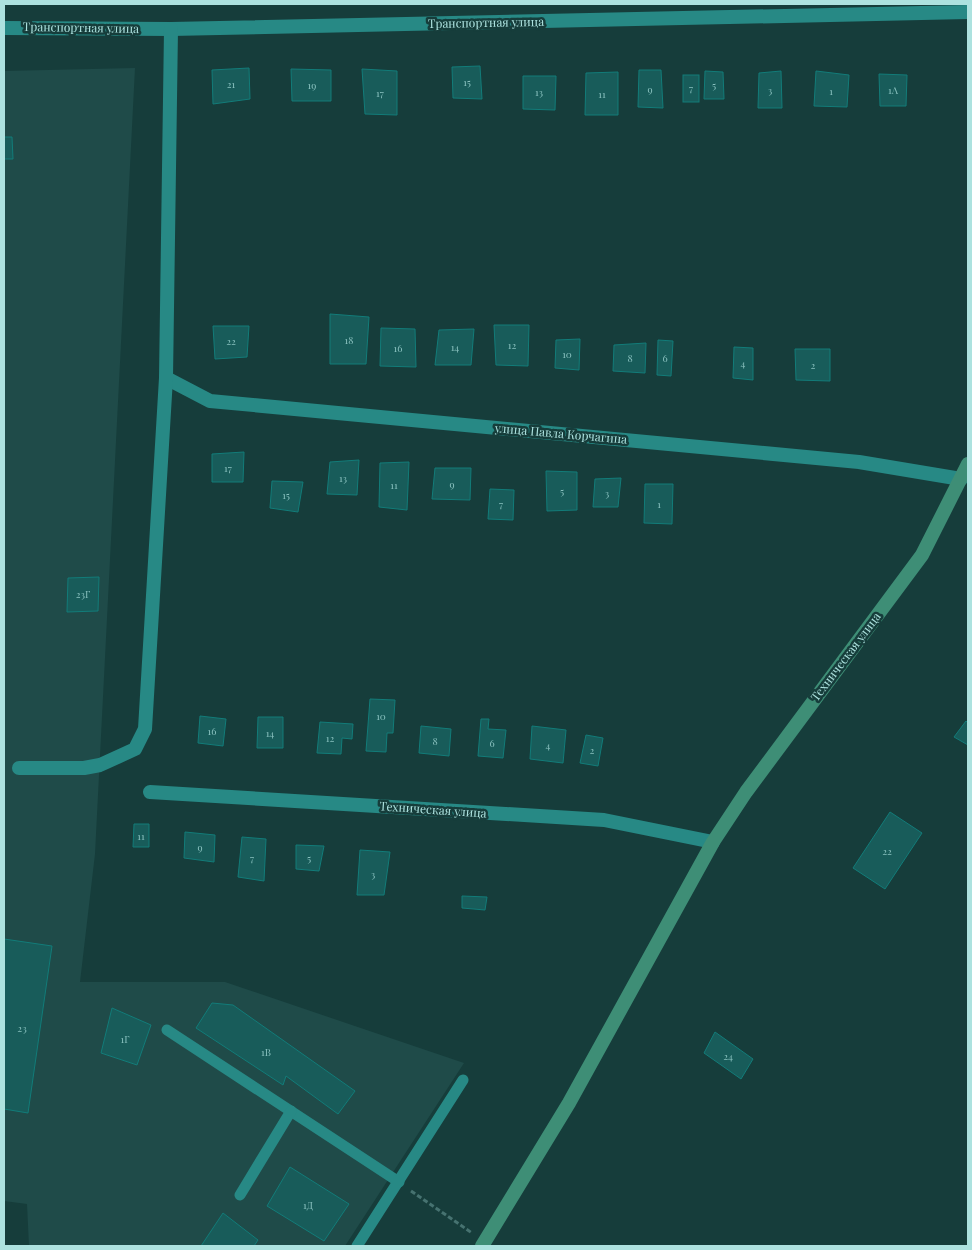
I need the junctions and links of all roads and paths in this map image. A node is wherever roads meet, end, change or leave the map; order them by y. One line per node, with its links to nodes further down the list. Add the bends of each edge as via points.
1 (968, 12): 3 (street, Транспортная улица)
2 (4, 28): 3 (street, Транспортная улица)
3 (172, 30): 4 (street)
4 (166, 378): 6 (street, улица Павла Корчагина, via 210,401 859,462); 7 (street, via 145,729 135,749 100,765)
5 (968, 464): 6 (main road, Техническая улица)
6 (961, 479): 9 (main road, Техническая улица, via 922,555 746,792)
7 (19, 768)
8 (150, 792): 9 (street, Техническая улица, via 604,820)
9 (713, 842): 15 (main road, Техническая улица, via 570,1103)
10 (167, 1030): 12 (lane)
11 (463, 1080): 13 (lane)
12 (291, 1111): 13 (lane); 14 (lane)
13 (398, 1182): 15 (path); 16 (lane)
14 (240, 1195)
15 (483, 1244)
16 (357, 1246)

